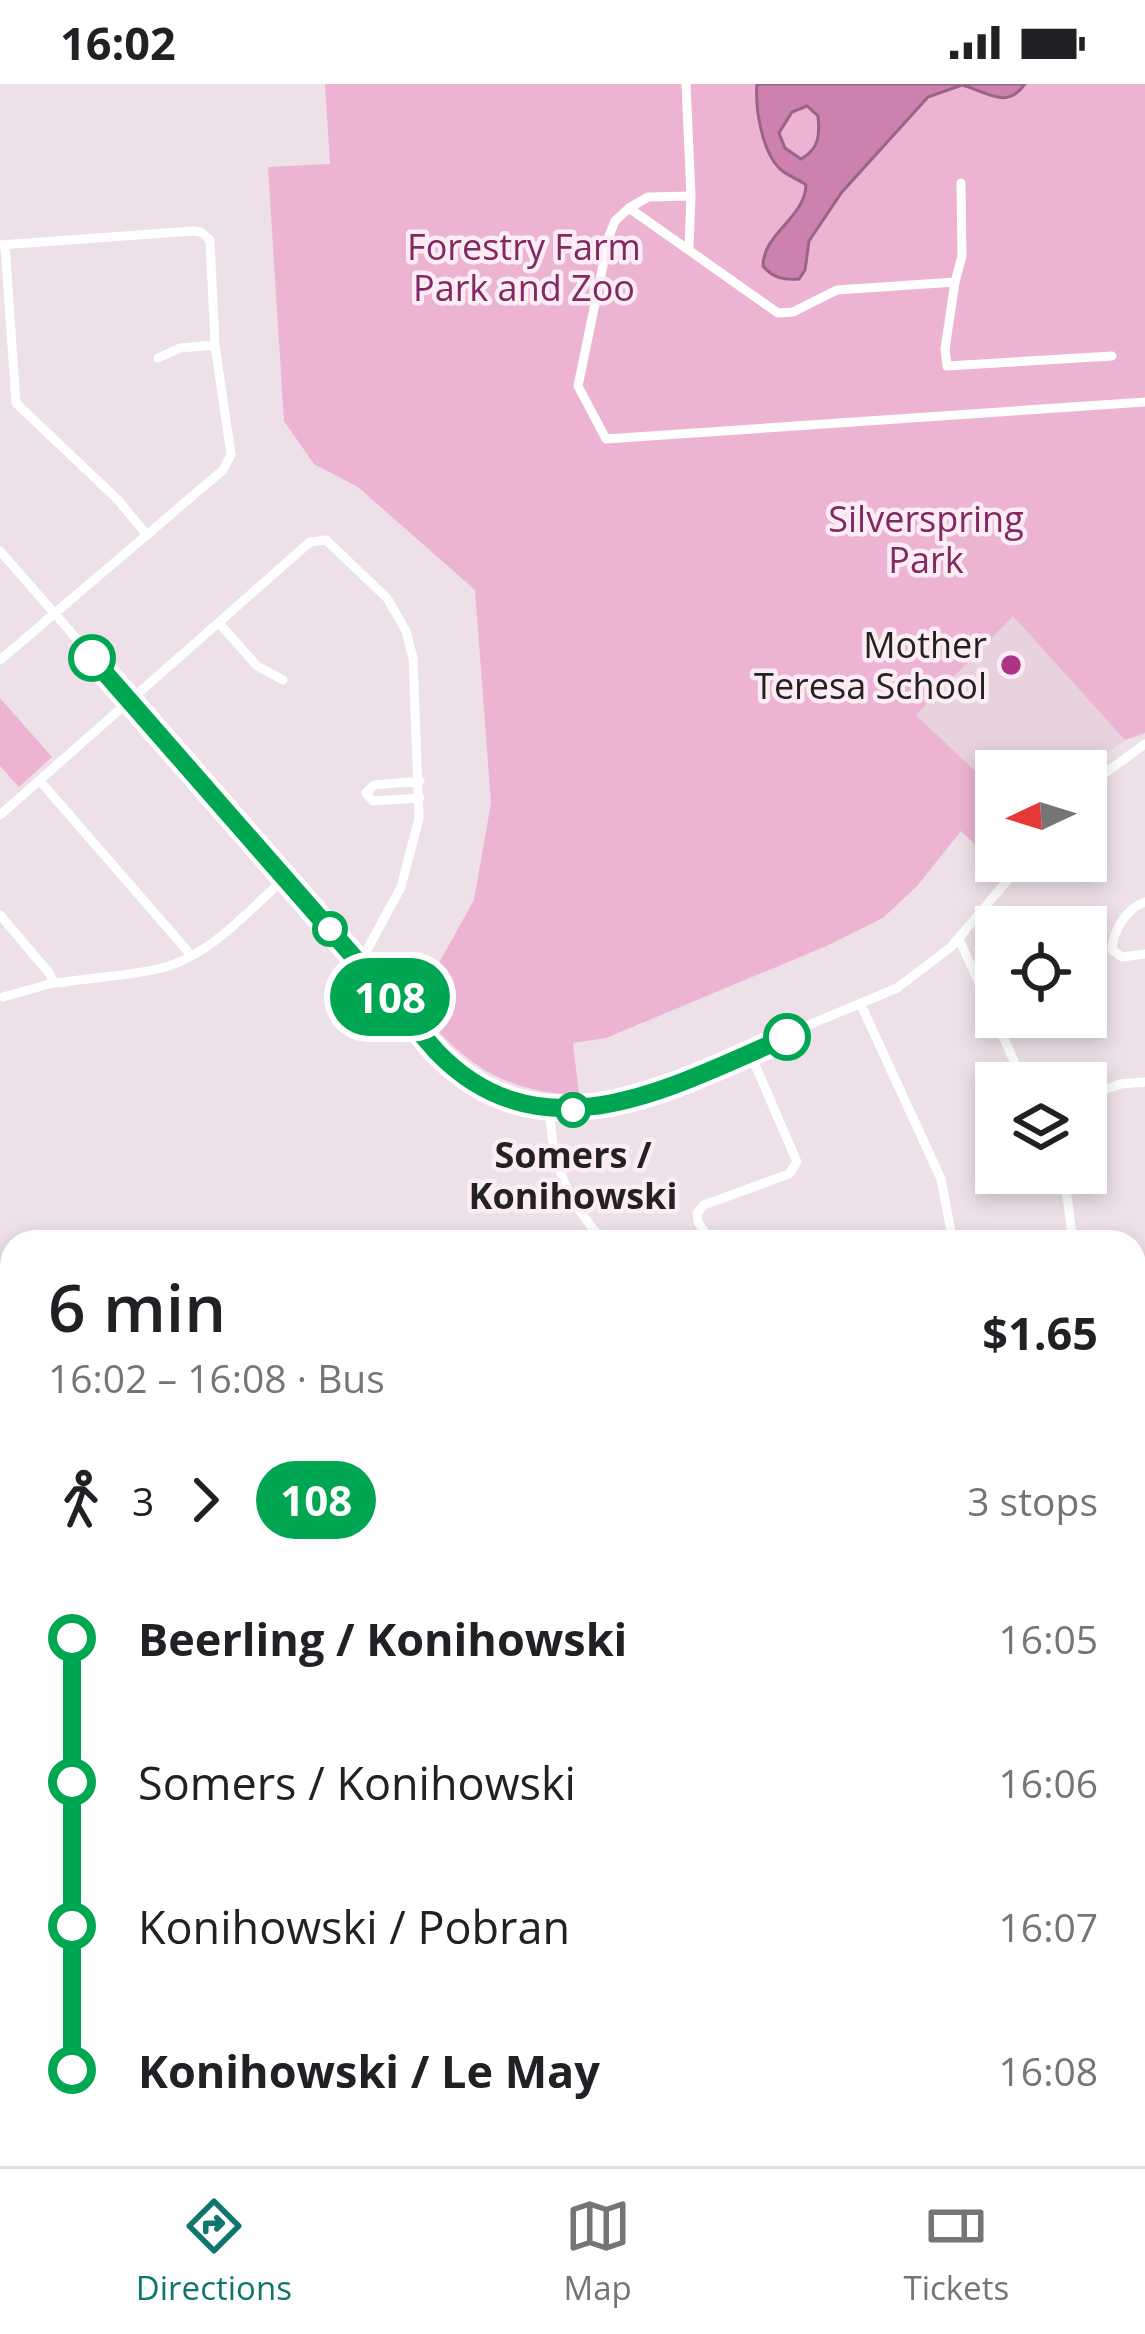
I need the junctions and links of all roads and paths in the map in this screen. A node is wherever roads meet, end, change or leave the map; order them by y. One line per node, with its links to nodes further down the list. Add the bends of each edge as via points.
1 (686, 84): 3 (street)
2 (961, 183): 7 (street)
3 (691, 196): 4 (street, via 648,197); 6 (street)
4 (628, 208): 6 (street); 11 (street, via 609,236 579,370 578,386 606,439)
5 (2, 245): 8 (street, via 201,232 210,240); 12 (street, via 16,404)
6 (689, 248): 7 (street, via 778,314 837,290)
7 (955, 282): 9 (street, via 946,366)
8 (215, 345): 10 (street); 12 (street, via 229,462)
9 (1112, 356)
10 (158, 358)
11 (1145, 402)
12 (147, 535): 14 (street)
13 (0, 551): 14 (street)
14 (55, 614): 16 (street); 18 (street)
15 (219, 623): 17 (street, via 257,666); 18 (street); 22 (street, via 310,542 326,539 387,598 406,632)
16 (0, 660)
17 (283, 680)
18 (130, 701): 21 (street); 25 (street)
19 (1145, 744): 20 (street)
20 (1107, 772)
21 (40, 781): 24 (street); 31 (street)
22 (420, 781): 23 (street); 23 (street, via 374,784 366,793 374,802)
23 (420, 798): 32 (street, via 408,871)
24 (0, 815)
25 (285, 878): 31 (street); 32 (street)
26 (1006, 882): 29 (street)
27 (1145, 902): 30 (street, via 1113,936 1112,950)
28 (0, 915): 33 (street)
29 (958, 939): 35 (street, via 927,969); 37 (street)
30 (1145, 954)
31 (191, 955): 33 (street, via 161,968)
32 (360, 963): 40 (street, via 450,1065 480,1087)
33 (53, 983): 34 (street)
34 (3, 997)
35 (862, 1005): 36 (street); 44 (street, via 941,1179)
36 (750, 1052): 40 (street, via 623,1103); 43 (street, via 797,1162 789,1174 704,1205)
37 (1014, 1062)
38 (1145, 1082): 39 (street)
39 (1107, 1089)
40 (550, 1110): 42 (street, via 563,1188)
41 (1067, 1194): 45 (street)
42 (595, 1230)
43 (704, 1230)
44 (951, 1230)
45 (1071, 1230)

